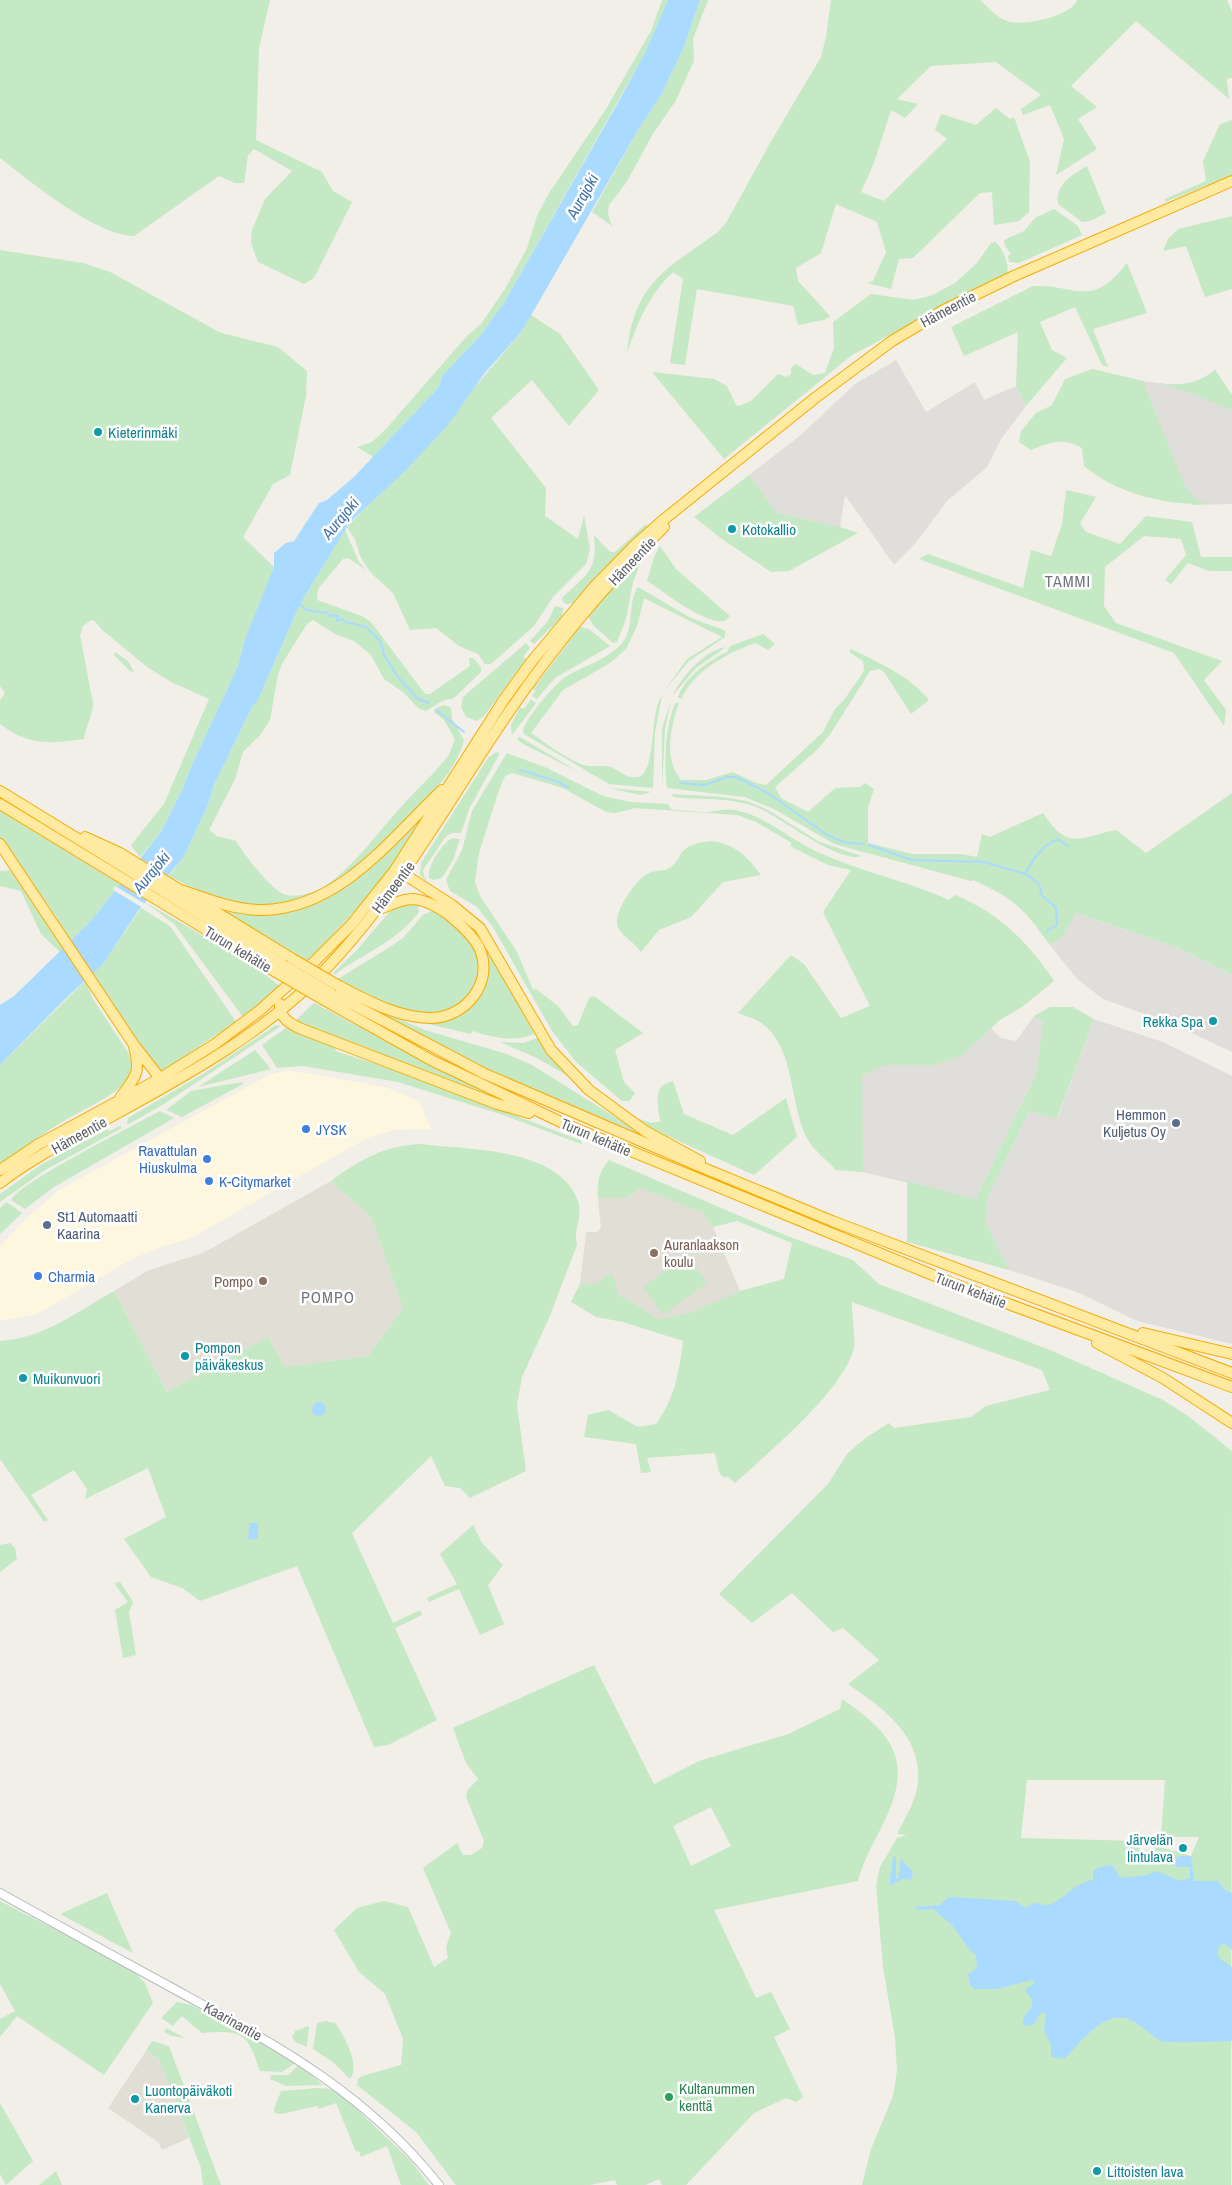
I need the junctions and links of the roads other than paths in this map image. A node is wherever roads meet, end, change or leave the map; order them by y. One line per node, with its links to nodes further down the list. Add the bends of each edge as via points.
1 (1232, 180): 2 (highway, Hämeentie, via 1014,276 923,322 844,376)
2 (697, 495): 3 (highway, Hämeentie, via 634,545 581,601 503,701); 7 (highway, Hämeentie, via 620,572 575,624 502,722)
3 (453, 779): 7 (highway, Hämeentie); 8 (highway, via 398,836 365,864 328,892 308,902 255,910)
4 (0, 791): 8 (highway, via 117,857)
5 (0, 804): 8 (highway, Turun kehätie, via 109,871)
6 (0, 844): 14 (highway)
7 (399, 872): 9 (highway, Hämeentie); 11 (highway, Hämeentie, via 351,925); 21 (highway, via 452,905 480,928 551,1050 589,1090 644,1131)
8 (175, 898): 10 (highway, Turun kehätie); 10 (highway)
9 (374, 912): 12 (highway, via 411,899 444,911 464,928 480,950 483,972 477,992 461,1008 448,1015 430,1018); 13 (highway, Hämeentie, via 324,970)
10 (283, 965): 12 (highway, Turun kehätie, bridge); 12 (highway, bridge)
11 (283, 991): 13 (highway); 15 (highway, Hämeentie, via 215,1044)
12 (331, 993): 18 (highway, Turun kehätie, via 431,1060); 21 (highway, Turun kehätie, via 485,1074)
13 (280, 1010): 16 (highway, Hämeentie); 18 (highway, via 289,1022 497,1104)
14 (134, 1044): 15 (highway); 17 (highway, via 137,1075)
15 (159, 1079): 16 (highway); 17 (highway, Hämeentie)
16 (169, 1085): 20 (highway, Hämeentie, via 44,1154)
17 (118, 1101): 19 (highway, Hämeentie, via 39,1144)
18 (564, 1124): 22 (highway, Turun kehätie, via 810,1226)
19 (0, 1170)
20 (0, 1183)
21 (745, 1185): 23 (highway, Turun kehätie)
22 (1031, 1312): 26 (highway, Turun kehätie); 27 (highway, via 1134,1361)
23 (1094, 1321): 24 (highway); 25 (highway, Turun kehätie)
24 (1232, 1354)
25 (1232, 1374)
26 (1232, 1387)
27 (1232, 1423)
28 (0, 1893): 29 (main road, Kaarinantie, via 311,2067 354,2098 395,2135)
29 (439, 2185)

